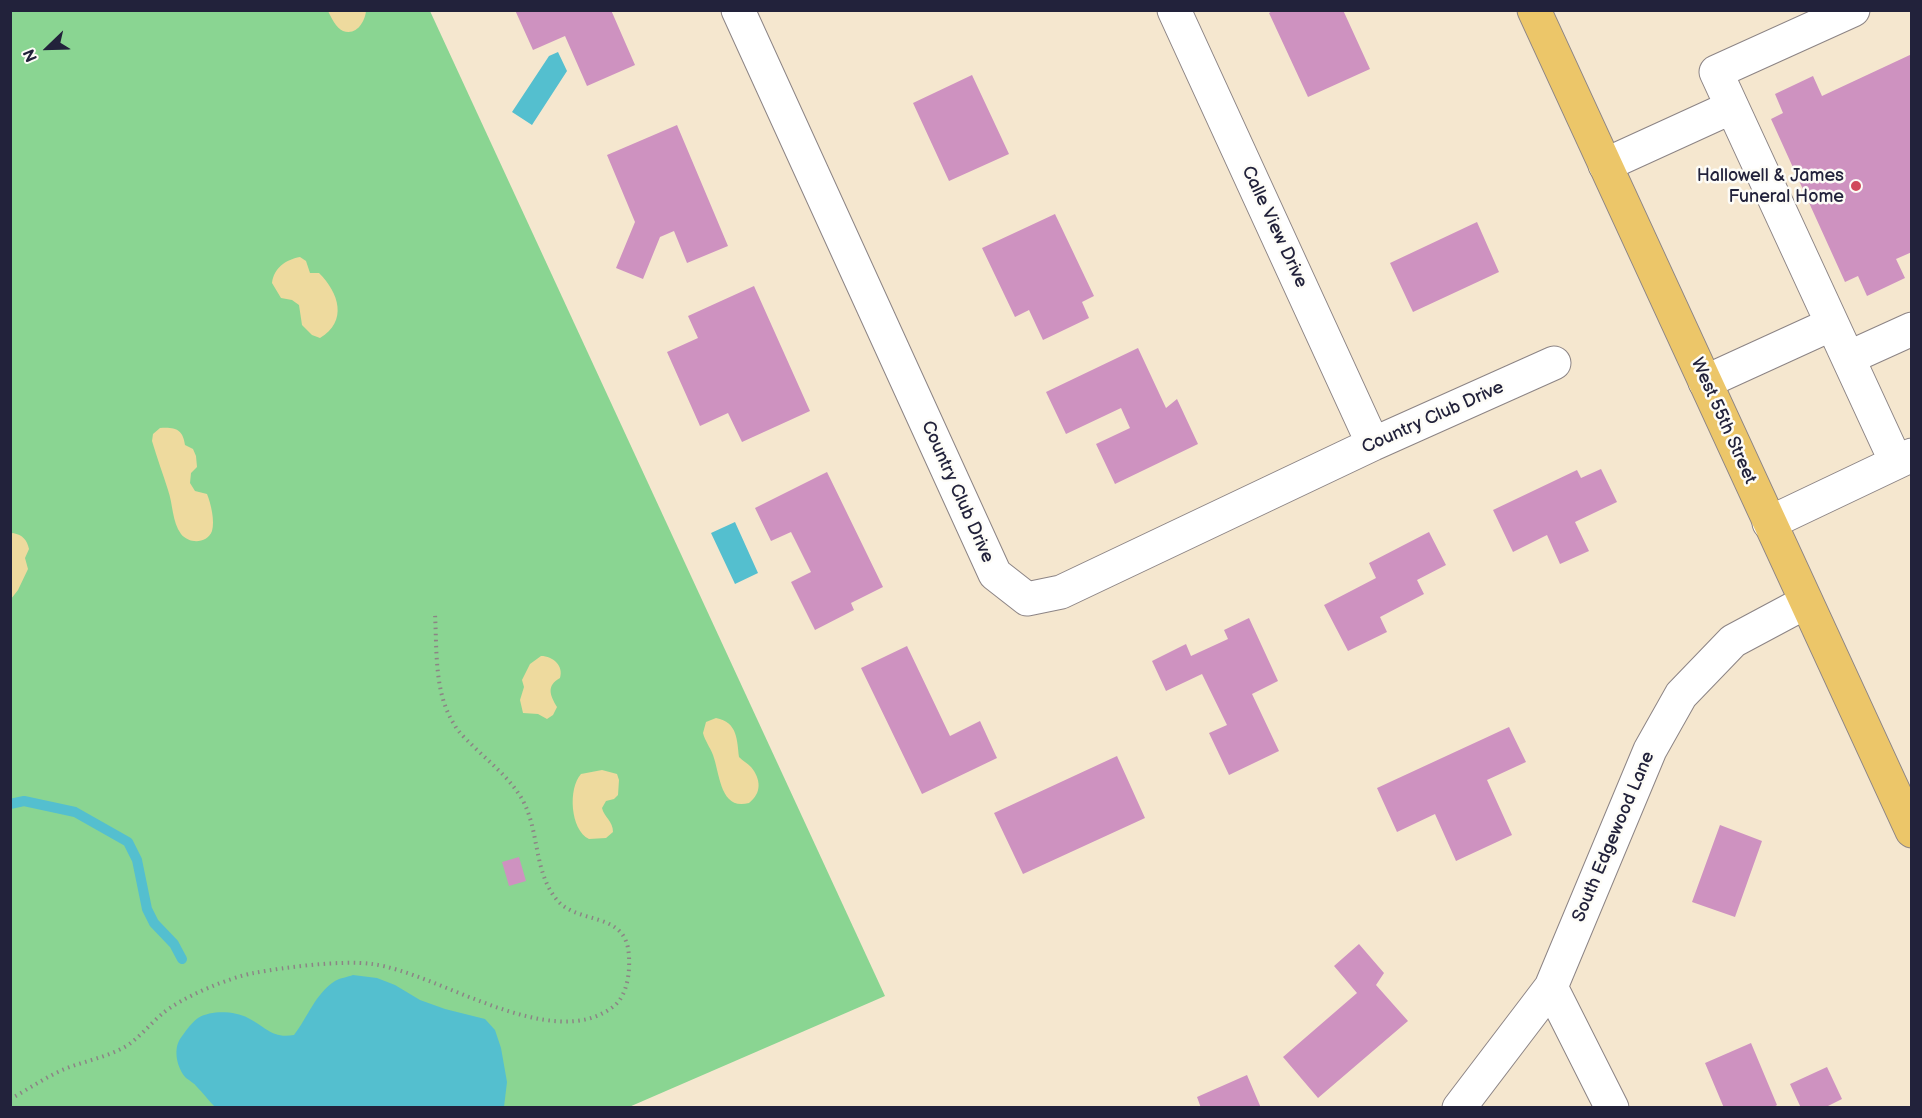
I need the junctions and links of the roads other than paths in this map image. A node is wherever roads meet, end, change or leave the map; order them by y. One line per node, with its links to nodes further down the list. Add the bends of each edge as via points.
1 (738, 10): 12 (street, Country Club Drive, via 995,574 1027,599 1061,592)
2 (1174, 10): 12 (street, Calle View Drive)
3 (1534, 10): 6 (main road, West 55th Street)
4 (1853, 10): 5 (street, via 1716,72)
5 (1732, 107): 6 (street); 7 (street)
6 (1605, 165): 11 (main road, West 55th Street)
7 (1832, 324): 9 (street); 11 (street)
8 (1911, 329): 9 (street)
9 (1848, 358): 13 (street)
10 (1554, 363): 12 (street, Country Club Drive)
11 (1705, 382): 14 (main road, West 55th Street)
12 (1373, 444)
13 (1904, 459): 14 (street)
14 (1769, 523): 15 (main road, West 55th Street)
15 (1806, 602): 16 (main road, West 55th Street); 17 (street, South Edgewood Lane, via 1733,641 1681,695 1650,750)
16 (1911, 831)
17 (1551, 987): 18 (street, South Edgewood Lane); 19 (street)
18 (1459, 1107)
19 (1612, 1107)

